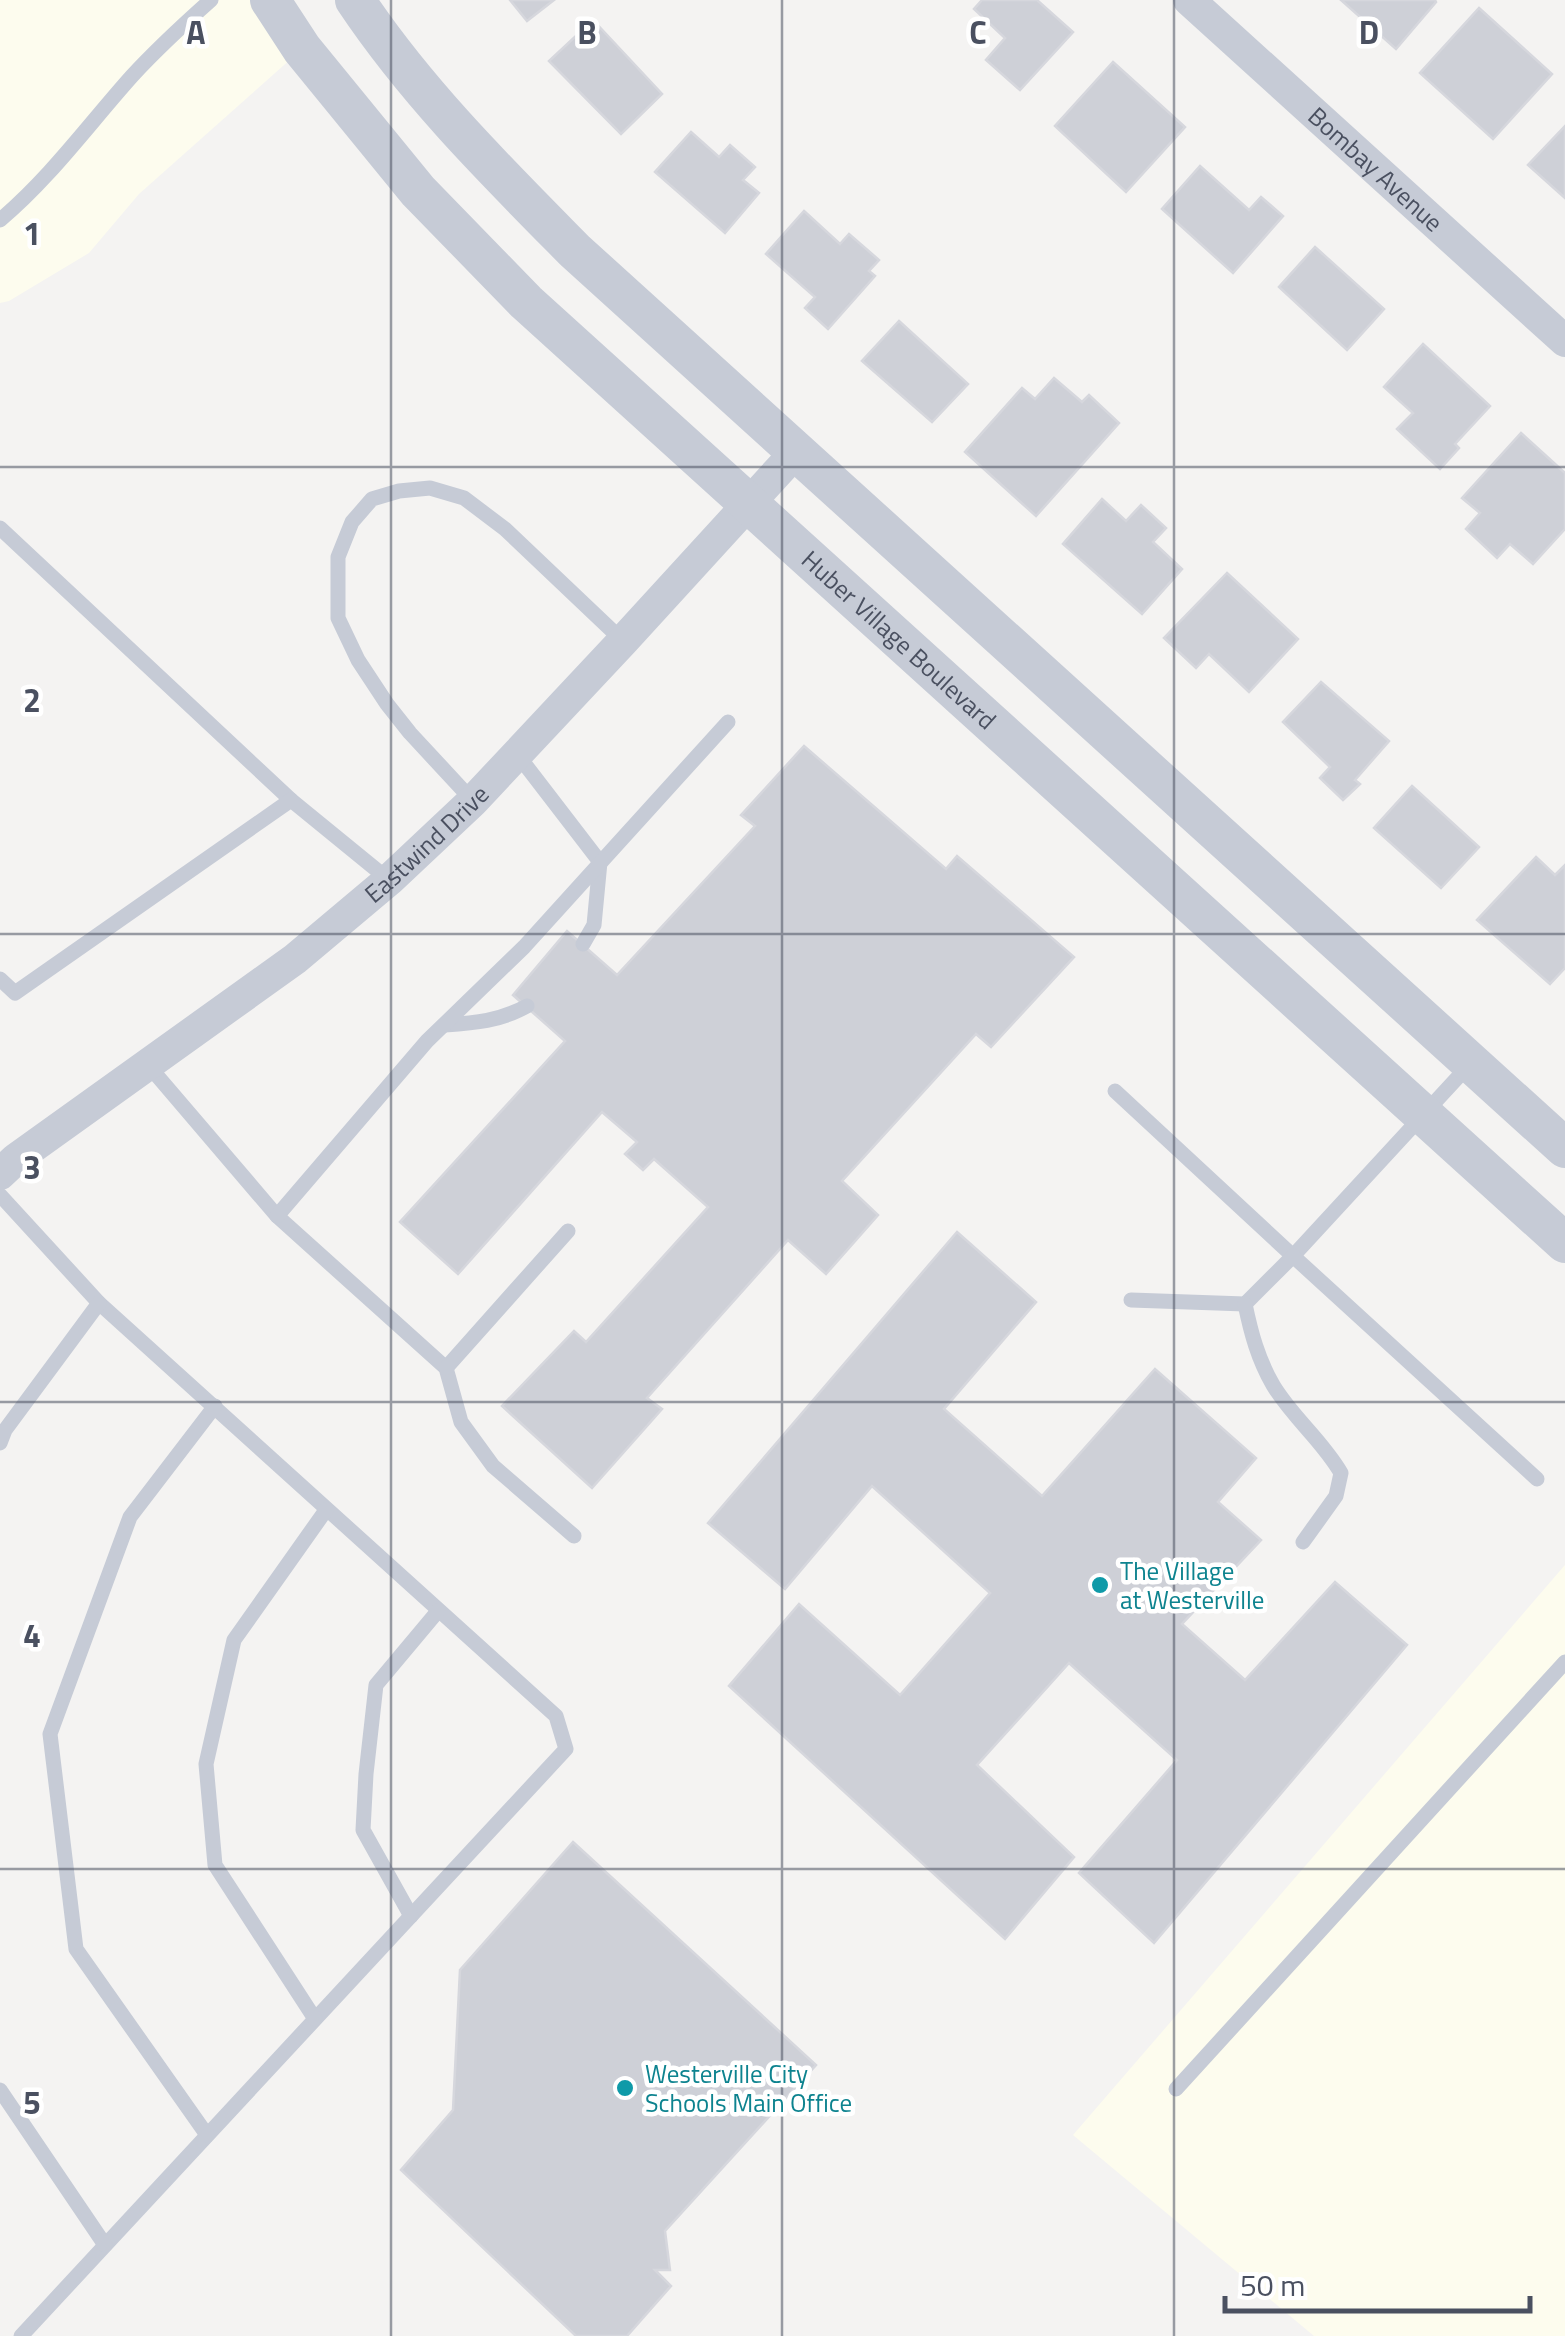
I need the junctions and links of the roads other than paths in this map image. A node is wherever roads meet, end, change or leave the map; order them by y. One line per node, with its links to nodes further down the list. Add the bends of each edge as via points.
1 (211, 0): 5 (lane, via 158,48)
2 (270, 0): 8 (street, Huber Village Boulevard, via 418,191 526,302)
3 (356, 0): 7 (street, via 496,171)
4 (1189, 0): 6 (street, Bombay Avenue)
5 (0, 220)
6 (1565, 341)
7 (795, 453): 8 (street, Eastwind Drive); 21 (street)
8 (748, 505): 10 (street, Eastwind Drive); 24 (street, Huber Village Boulevard)
9 (0, 528): 13 (lane)
10 (623, 642): 12 (street, Eastwind Drive); 14 (lane, via 464,498 430,488 372,499 352,522 338,556 338,618 387,704)
11 (728, 722): 15 (lane)
12 (517, 754): 14 (street, Eastwind Drive); 15 (lane)
13 (291, 800): 16 (lane); 18 (lane, via 15,994)
14 (473, 801): 16 (street, Eastwind Drive)
15 (600, 862): 17 (lane, via 594,924); 20 (lane)
16 (389, 880): 22 (street, Eastwind Drive, via 295,959)
17 (583, 944)
18 (0, 979)
19 (527, 1006): 20 (lane, via 508,1017)
20 (445, 1025): 28 (lane)
21 (1471, 1063): 24 (lane); 25 (street)
22 (148, 1065): 26 (street, Eastwind Drive); 28 (lane)
23 (1115, 1091): 31 (lane)
24 (1423, 1116): 30 (street, Huber Village Boulevard); 31 (lane)
25 (1565, 1148)
26 (5, 1159)
27 (0, 1196): 33 (lane)
28 (277, 1216): 35 (lane)
29 (568, 1231): 35 (lane)
30 (1565, 1243)
31 (1293, 1256): 34 (lane); 38 (lane)
32 (1130, 1300): 34 (lane)
33 (99, 1303): 36 (lane); 37 (lane)
34 (1245, 1304): 41 (lane, via 1254,1348 1274,1388 1341,1473 1336,1496)
35 (446, 1368): 40 (lane, via 461,1422 493,1466)
36 (215, 1406): 39 (lane); 48 (lane, via 130,1517 50,1734 76,1949)
37 (0, 1443)
38 (1536, 1479)
39 (326, 1510): 42 (lane); 45 (lane, via 234,1640 206,1764 215,1865)
40 (574, 1536)
41 (1302, 1542)
42 (438, 1611): 44 (lane, via 376,1684 366,1774 362,1830); 44 (lane, via 556,1716 566,1749)
43 (1565, 1662): 46 (lane)
44 (411, 1916): 45 (lane)
45 (315, 2018): 48 (lane)
46 (1176, 2088)
47 (0, 2090): 49 (lane)
48 (207, 2135): 49 (lane)
49 (105, 2246): 50 (lane)
50 (20, 2336)

